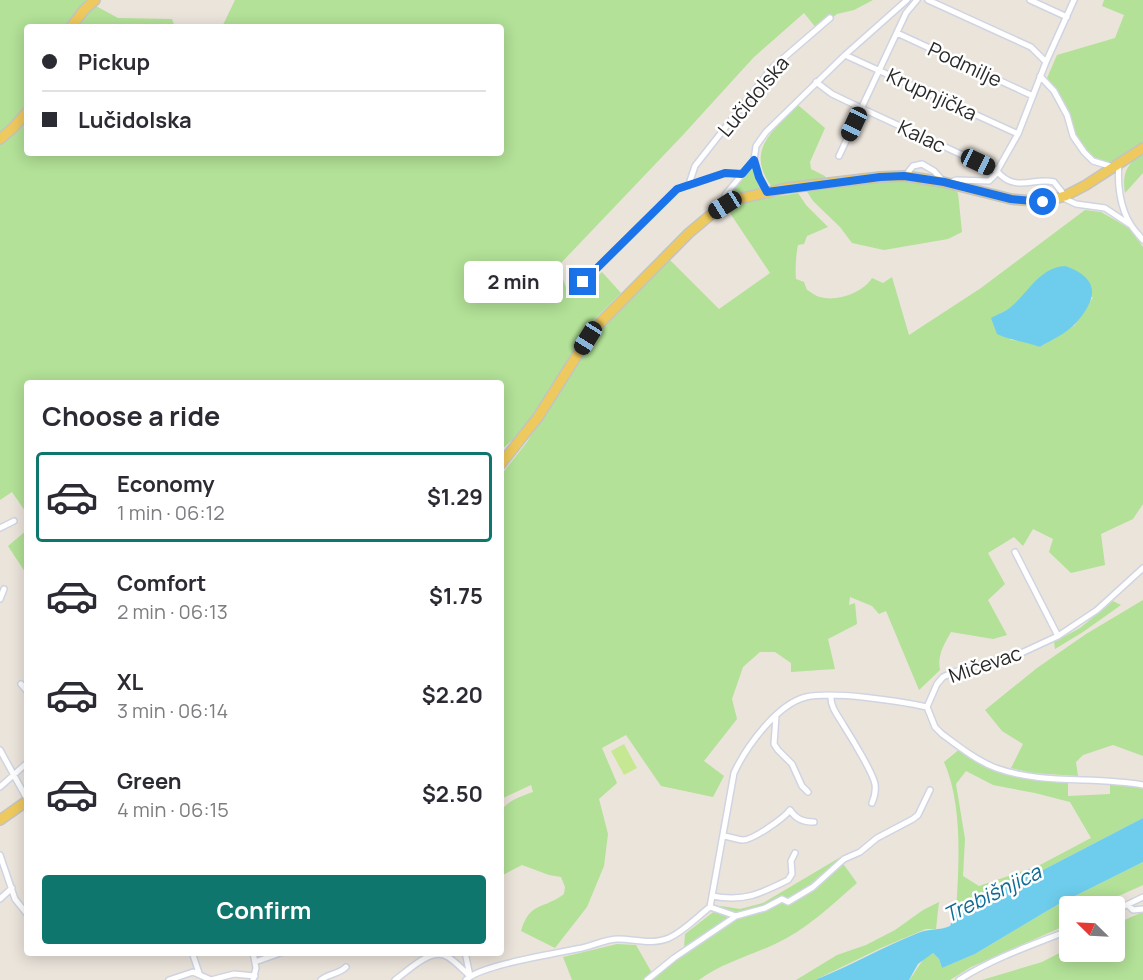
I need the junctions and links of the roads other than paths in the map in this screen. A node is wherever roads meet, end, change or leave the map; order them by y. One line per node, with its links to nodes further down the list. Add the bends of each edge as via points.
1 (95, 0): 9 (main road)
2 (907, 0): 11 (street)
3 (916, 0): 10 (street)
4 (928, 0): 12 (street, via 1031,47)
5 (1030, 0): 7 (street)
6 (1074, 0): 7 (street)
7 (1066, 17): 12 (street)
8 (830, 18): 28 (street, Lučidolska, via 772,69 695,166)
9 (74, 24)
10 (897, 33): 13 (street); 16 (street, Podmilje)
11 (845, 55): 13 (street, Krupnjička); 15 (street)
12 (1046, 62): 14 (street)
13 (878, 70): 17 (street); 19 (street, Krupnjička)
14 (1041, 76): 16 (street); 24 (street, via 1054,92 1084,152 1093,161)
15 (816, 82): 17 (street, Kalac); 23 (street, via 766,132 756,146)
16 (1032, 96): 19 (street)
17 (861, 108): 22 (street); 25 (street, Kalac)
18 (24, 116): 20 (main road)
19 (1018, 134): 25 (street)
20 (0, 139)
21 (1143, 148): 24 (main road)
22 (839, 156)
23 (754, 160): 26 (street); 29 (street)
24 (1116, 165): 30 (main road); 32 (street, via 1120,194)
25 (998, 171): 27 (street, via 989,181); 30 (street, Kalac, via 1005,178 1024,184 1054,182)
26 (742, 174): 28 (street, via 725,173); 31 (street, via 725,195)
27 (946, 182): 29 (main road, via 880,177); 30 (main road, via 1024,201)
28 (689, 184): 34 (street, via 662,202)
29 (767, 192): 31 (main road)
30 (1063, 197): 32 (street, via 1076,204 1105,208)
31 (725, 205): 35 (main road, via 689,232 599,324 530,429)
32 (1131, 225): 33 (street)
33 (1143, 240)
34 (583, 282)
35 (504, 460)
36 (14, 521): 37 (street)
37 (0, 528)
38 (1015, 552): 42 (street)
39 (1143, 568): 42 (street, Mičevac, via 1097,610)
40 (4, 589): 41 (street)
41 (0, 599)
42 (1058, 636): 46 (street, Mičevac, via 1017,655 943,677)
43 (21, 684): 44 (street)
44 (24, 688)
45 (831, 696): 46 (street); 47 (street, via 805,698); 56 (street, via 833,707 875,783)
46 (927, 707): 51 (street, via 942,734 994,767 1031,777)
47 (777, 715): 54 (street, via 774,744 792,764); 60 (street, via 744,753 734,773)
48 (0, 750): 50 (street)
49 (24, 766): 50 (street)
50 (13, 775): 52 (street); 55 (street)
51 (1143, 785)
52 (0, 787)
53 (930, 790): 72 (street, via 918,815 844,859 800,896)
54 (808, 792)
55 (24, 800)
56 (872, 803)
57 (24, 805): 58 (main road)
58 (0, 820)
59 (814, 822): 60 (street, via 795,818 790,810 749,839)
60 (724, 836): 64 (street)
61 (795, 853): 64 (street, via 792,874 781,884 745,898)
62 (0, 855): 63 (street)
63 (12, 888): 66 (street); 71 (street)
64 (712, 896): 69 (street)
65 (1143, 897): 67 (street)
66 (0, 899)
67 (1128, 905): 68 (street); 70 (street, via 1133,910)
68 (1125, 906)
69 (710, 907): 72 (street); 84 (street, via 669,938 654,942 616,939 506,964)
70 (1143, 909)
71 (24, 910)
72 (736, 916): 88 (street)
73 (1059, 934): 89 (street)
74 (193, 956): 82 (street)
75 (254, 956): 80 (street)
76 (272, 956): 80 (street)
77 (432, 956): 87 (street)
78 (446, 956): 84 (street)
79 (465, 956): 84 (street)
80 (255, 962): 83 (street)
81 (346, 967): 86 (street)
82 (199, 973): 83 (street, via 211,980 234,974); 85 (street)
83 (254, 978)
84 (468, 978)
85 (170, 980)
86 (321, 980)
87 (395, 980)
88 (647, 980)
89 (959, 980)

